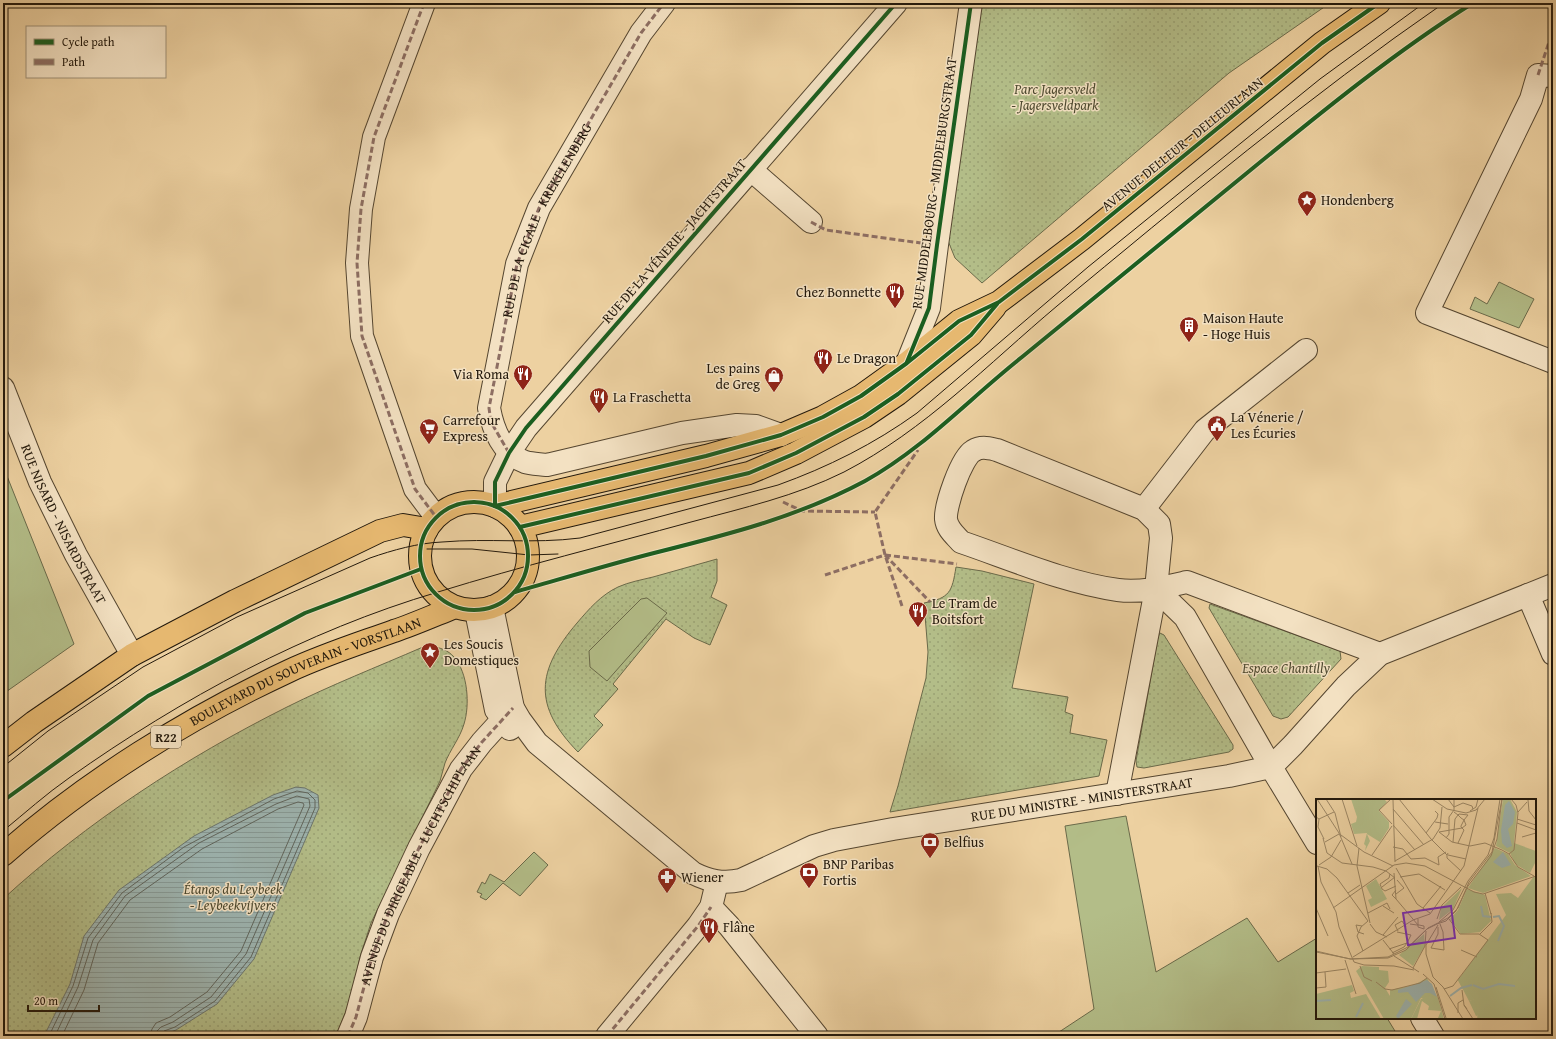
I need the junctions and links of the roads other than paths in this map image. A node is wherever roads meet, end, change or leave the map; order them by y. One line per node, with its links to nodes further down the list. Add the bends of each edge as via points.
1 (424, 3): 18 (street, via 374,137 361,209 357,263 362,336 415,490)
2 (664, 3): 15 (street, RUE DE LA CIGALE - KREKELENBERG, via 641,33 539,208 518,264 489,408 492,422)
3 (896, 3): 7 (street, RUE DE LA VÉNERIE - JACHTSTRAAT)
4 (971, 3): 12 (street, RUE MIDDELBOURG - MIDDELBURGSTRAAT, via 936,245 930,308)
5 (1379, 3): 9 (main road, AVENUE DELLEUR - DELLEURLAAN, via 1322,43 1082,239)
6 (1546, 76): 11 (street, via 1531,99 1427,314)
7 (750, 169): 8 (street); 15 (street, RUE DE LA VÉNERIE - JACHTSTRAAT, via 526,428)
8 (811, 222)
9 (999, 302): 12 (main road, via 958,321); 19 (main road, via 971,335 898,394 864,417 796,453 749,473)
10 (1306, 350): 17 (street, via 1205,430)
11 (1553, 362)
12 (907, 363): 14 (main road, via 861,396 823,418)
13 (3, 388): 26 (street, RUE NISARD - NISARDSTRAAT, via 40,482 76,555)
14 (781, 435): 15 (street, via 756,426 737,425 682,433 547,465 526,462); 16 (main road, via 706,456)
15 (509, 453): 16 (street, RUE DE LA VÉNERIE - JACHTSTRAAT, via 495,482)
16 (495, 506): 18 (main road, via 483,502 462,503 448,508); 19 (main road, via 507,512)
17 (1144, 509): 21 (street, via 1159,524 1161,538); 21 (street, via 996,450 982,447 964,458 946,509 946,520 951,532 961,542 1073,580 1119,590)
18 (431, 523): 23 (main road, via 422,539 420,554 423,576 439,597); 26 (main road, via 403,525 380,531 235,601)
19 (520, 527): 23 (main road, R22, via 528,551 526,573 520,586 511,596)
20 (1553, 585): 22 (street)
21 (1156, 589): 24 (street, via 1187,582); 29 (street, via 1185,617); 30 (street)
22 (1528, 595): 24 (street); 25 (street)
23 (474, 608): 27 (street, via 496,710); 32 (main road, BOULEVARD DU SOUVERAIN - VORSTLAAN / R22, via 345,647 290,670 226,702 80,793)
24 (1380, 654): 29 (street, via 1346,686)
25 (1553, 654)
26 (132, 655): 28 (main road)
27 (508, 714): 33 (street, via 509,728 537,743 693,873); 36 (street, AVENUE DU DIRIGEABLE - LUCHTSCHIPLAAN, via 461,769 420,848 388,914)
28 (3, 746)
29 (1271, 767): 30 (street, RUE DU MINISTRE - MINISTERSTRAAT); 31 (street)
30 (1117, 794): 33 (street, RUE DU MINISTRE - MINISTERSTRAAT, via 893,828 814,846 741,880 730,883)
31 (1316, 840)
32 (3, 855)
33 (717, 882): 34 (street)
34 (710, 907): 37 (street, via 698,926); 38 (street, via 729,926)
35 (1423, 1019): 39 (street)
36 (348, 1036)
37 (607, 1036)
38 (817, 1036)
39 (1433, 1036)

